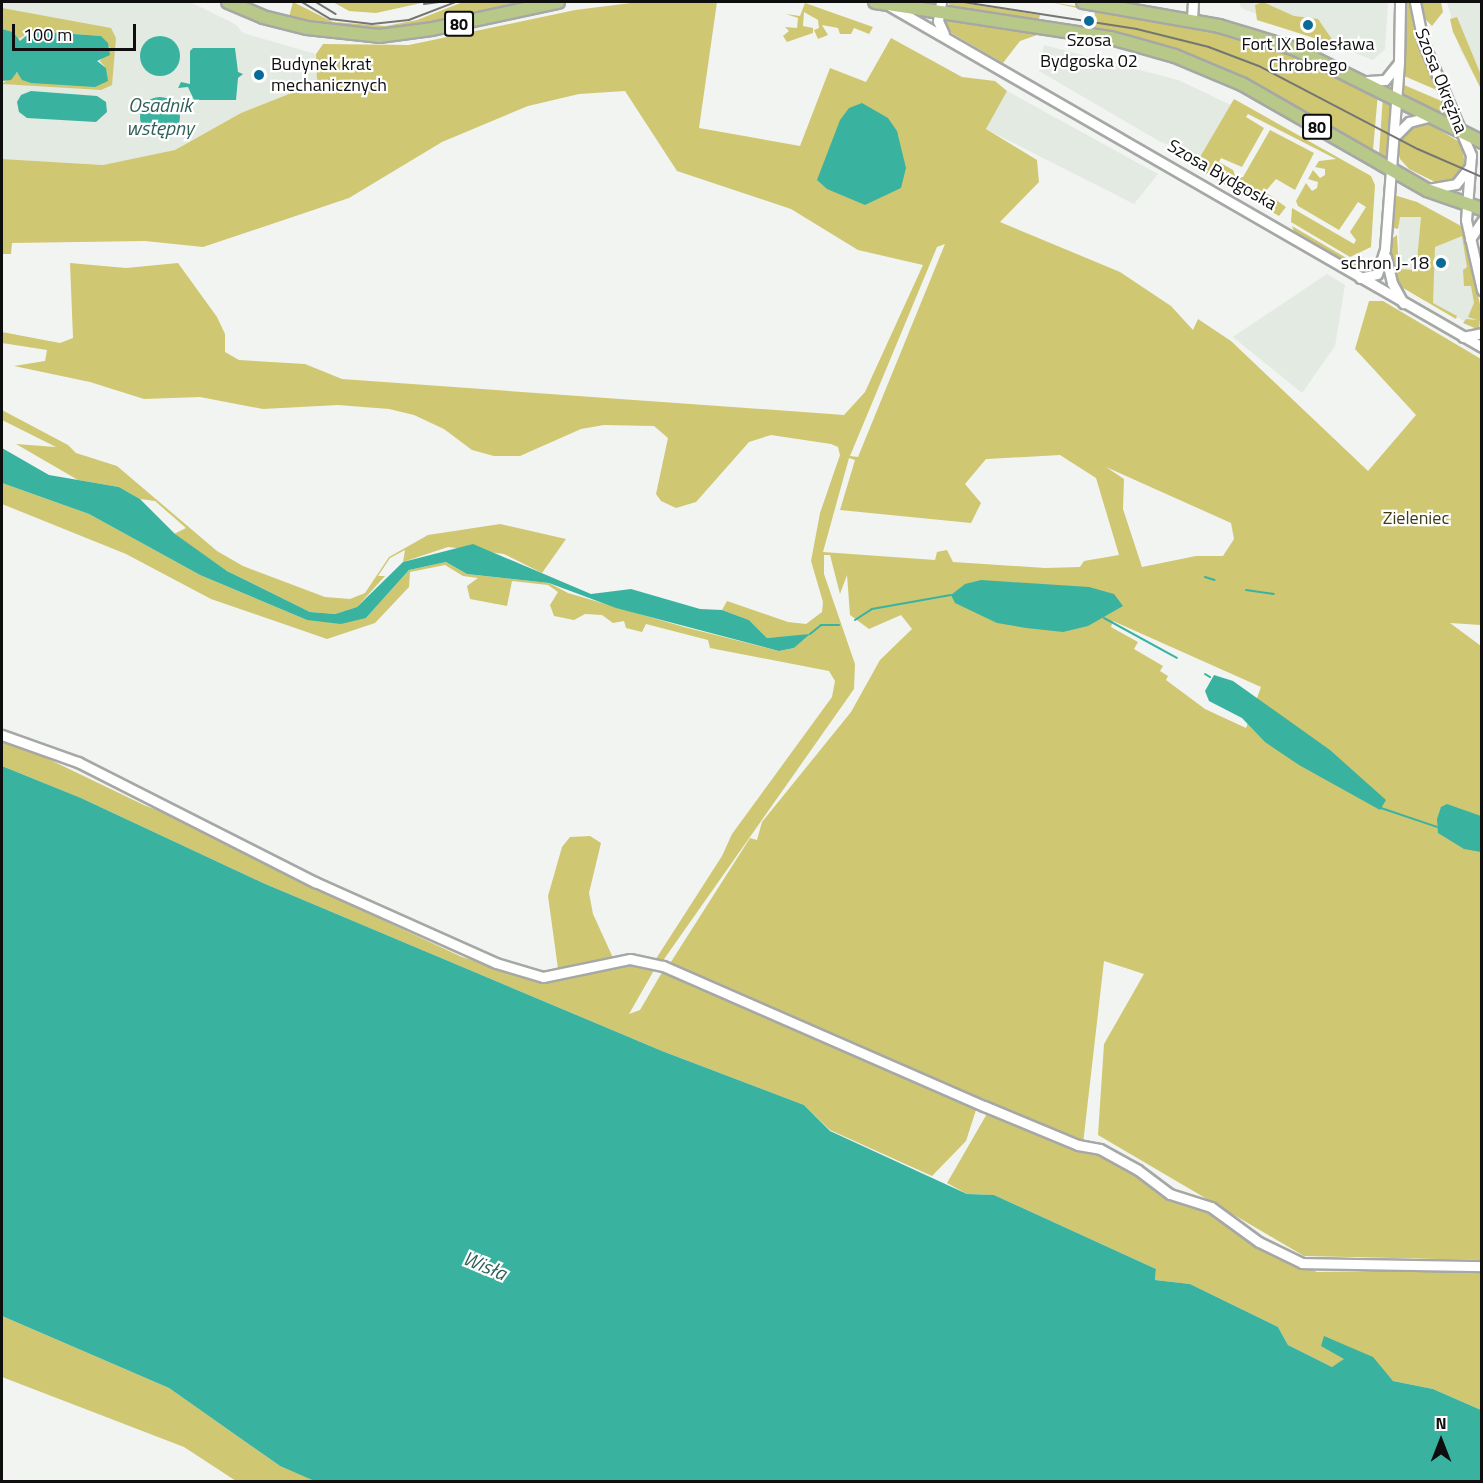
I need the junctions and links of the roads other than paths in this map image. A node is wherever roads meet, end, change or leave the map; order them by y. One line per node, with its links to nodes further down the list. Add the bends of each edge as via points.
1 (228, 2): 2 (main road, 80, via 263,17 307,28 379,36 432,29)
2 (558, 2)
3 (879, 2): 8 (main road, Szosa Bydgoska / 80); 10 (street, Szosa Bydgoska)
4 (1083, 2): 9 (main road)
5 (1193, 2): 9 (street)
6 (1400, 2): 11 (street, Szosa Okrężna)
7 (1415, 2): 15 (street, Szosa Okrężna, via 1423,42)
8 (940, 6): 10 (street, via 939,26); 19 (main road, Szosa Bydgoska / 80, via 1109,38 1175,56 1242,84)
9 (1192, 20): 12 (main road, via 1294,49)
10 (944, 34): 26 (street, Szosa Bydgoska)
11 (1399, 62): 12 (street, via 1385,80); 13 (street, Szosa Okrężna)
12 (1367, 81): 13 (main road)
13 (1396, 96): 14 (main road); 16 (street, Szosa Okrężna)
14 (1433, 116): 15 (main road); 16 (street, Szosa Okrężna, via 1401,127)
15 (1461, 131): 17 (main road); 18 (street, Szosa Okrężna)
16 (1393, 142): 19 (street, Szosa Okrężna)
17 (1482, 142)
18 (1471, 160): 20 (street, via 1464,177 1456,184); 21 (street, Szosa Okrężna)
19 (1391, 170): 20 (main road, Szosa Bydgoska / 80); 25 (street, Szosa Okrężna)
20 (1426, 190): 21 (main road, 80)
21 (1466, 205): 22 (main road, 80); 24 (street, Szosa Okrężna)
22 (1482, 209)
23 (1482, 221): 24 (street)
24 (1470, 239): 27 (street, Szosa Okrężna)
25 (1385, 249): 26 (street, via 1377,274); 28 (street, via 1389,275)
26 (1359, 278): 28 (street, Szosa Bydgoska)
27 (1482, 290)
28 (1403, 304): 30 (street, Szosa Bydgoska)
29 (1482, 333): 30 (street)
30 (1463, 337): 31 (street, Szosa Bydgoska)
31 (1482, 347)
32 (2, 735): 33 (street, via 78,762 315,882 496,963 543,977 630,959 663,966 984,1106 1078,1145 1100,1149 1170,1194 1211,1207 1259,1242 1302,1263)
33 (1482, 1266)

